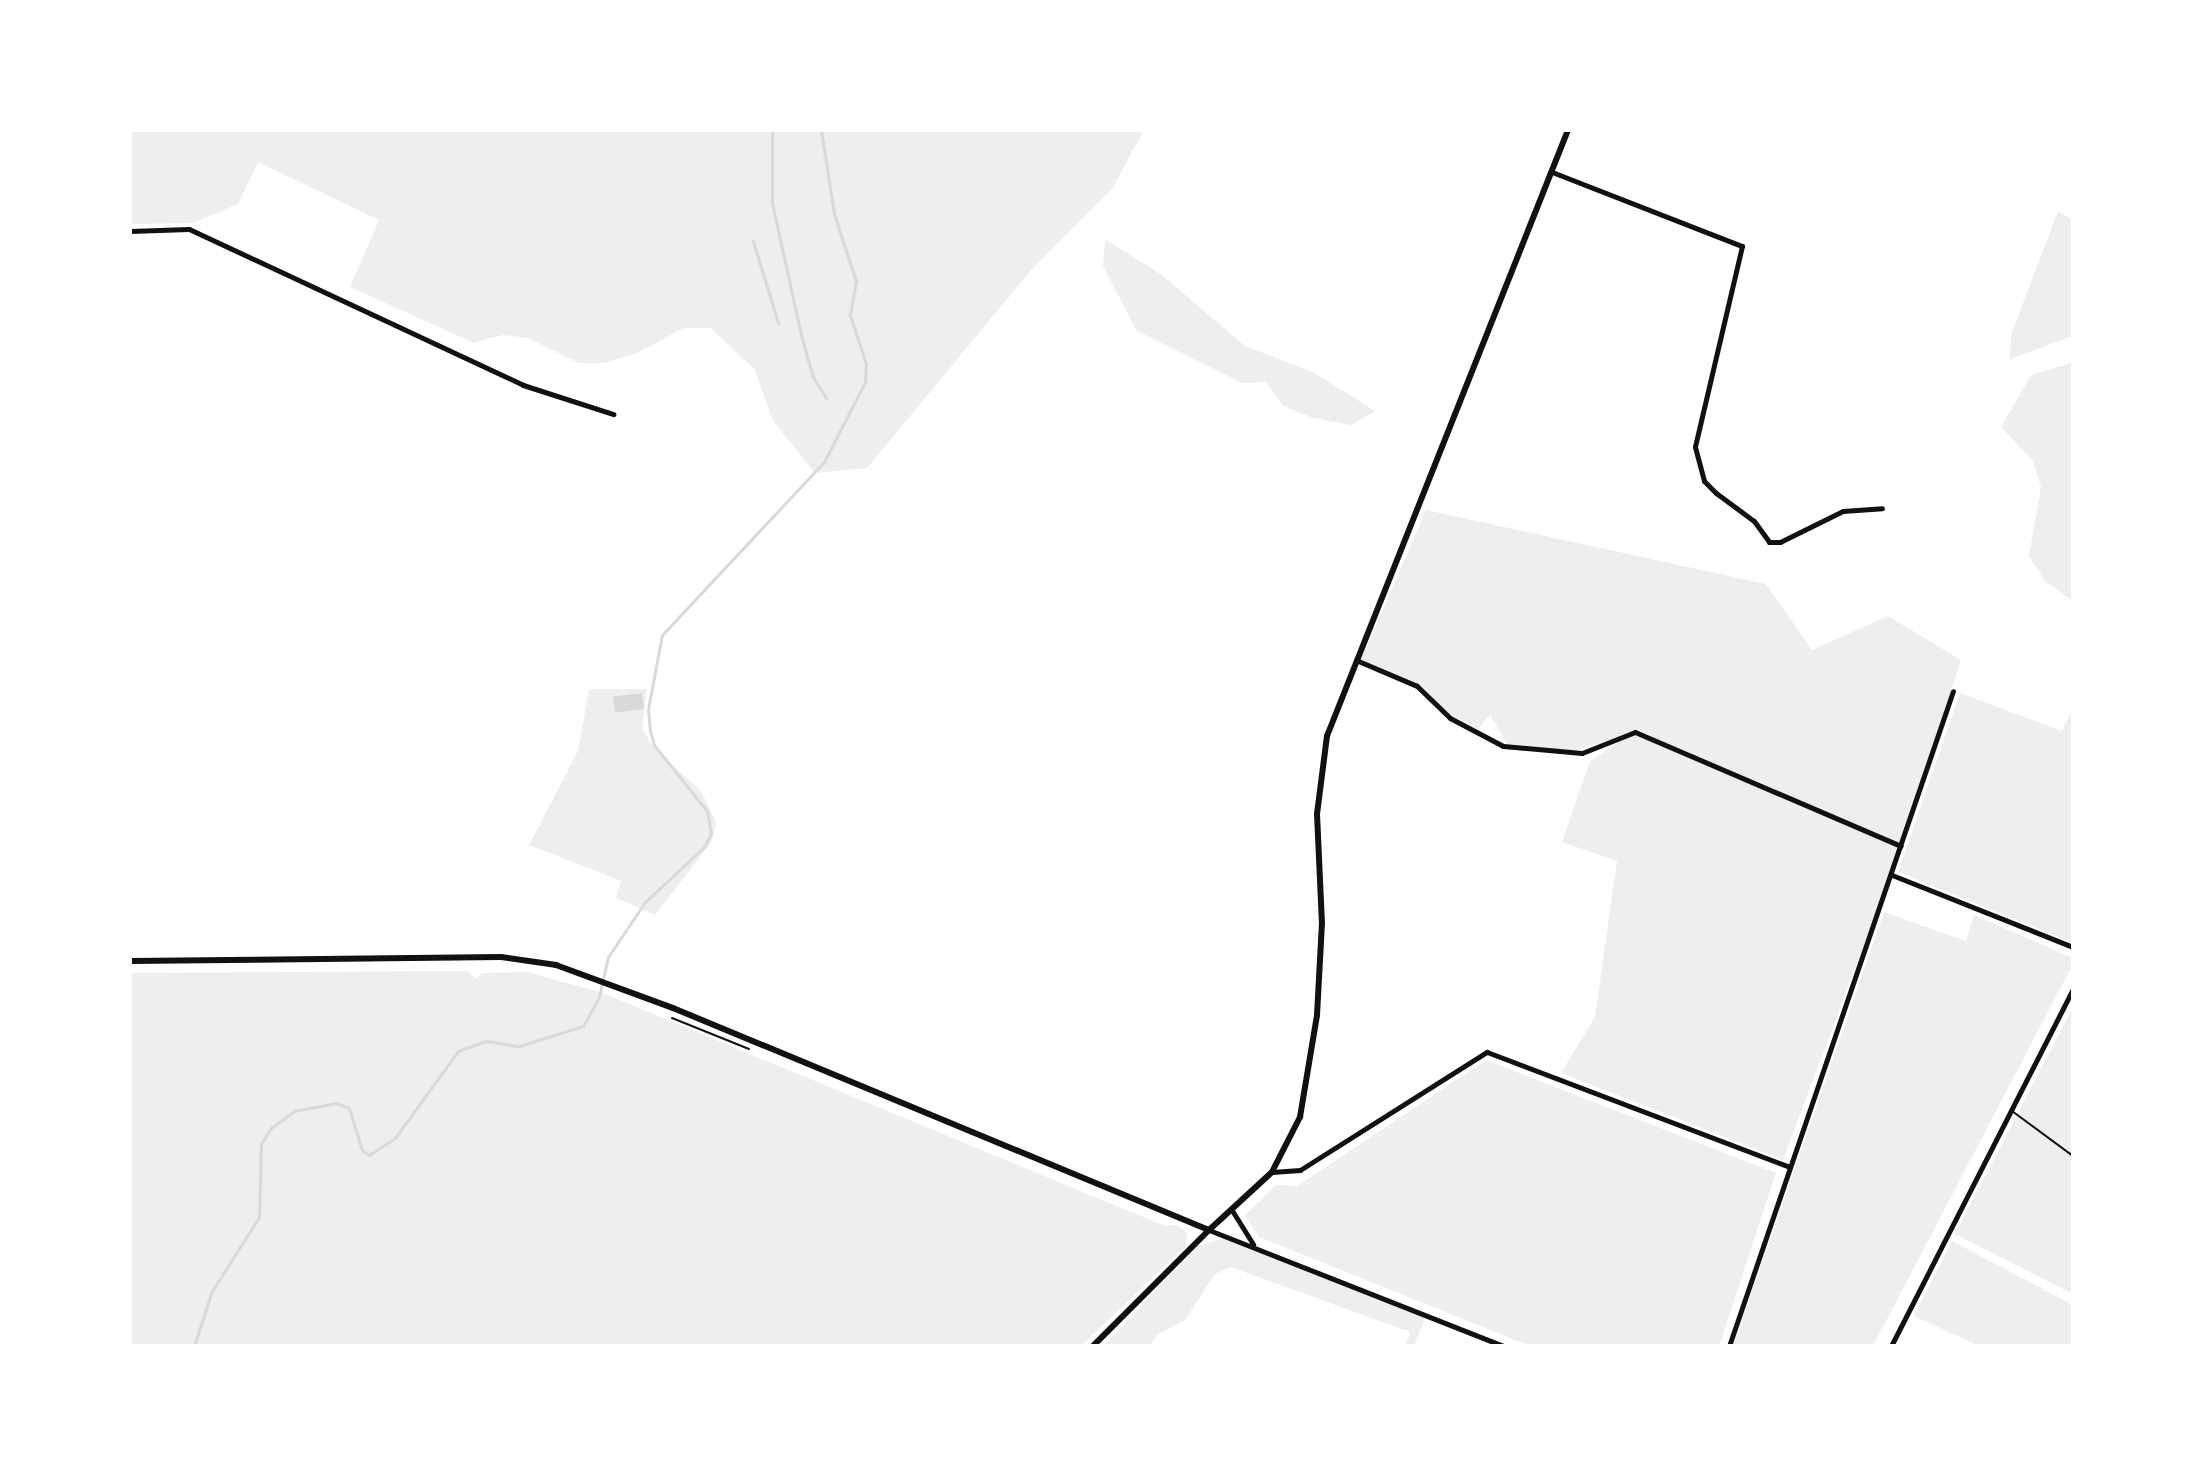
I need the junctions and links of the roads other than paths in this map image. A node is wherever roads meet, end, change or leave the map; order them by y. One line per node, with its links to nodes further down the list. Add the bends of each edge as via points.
1 (1568, 130): 2 (main road)
2 (1552, 172): 5 (street, via 1742,246 1697,432 1695,461 1710,487 1754,521 1769,542 1780,542 1843,511); 6 (main road)
3 (130, 231): 4 (street, via 189,229 523,385)
4 (613, 414)
5 (1882, 508)
6 (1355, 660): 8 (street, via 1417,686 1450,718 1503,746 1582,753 1635,732); 16 (main road, via 1330,725 1320,770 1322,924 1307,1089 1297,1126)
7 (1953, 691): 8 (street)
8 (1901, 846): 9 (street)
9 (1892, 875): 10 (street); 15 (street)
10 (2073, 947)
11 (130, 961): 18 (main road, via 501,957 556,965)
12 (2073, 989): 13 (street)
13 (2011, 1110): 14 (lane); 23 (street)
14 (2073, 1156)
15 (1789, 1167): 16 (street, via 1487,1052 1300,1170); 22 (street)
16 (1272, 1172): 17 (main road)
17 (1233, 1212): 18 (main road); 19 (street)
18 (1209, 1230): 19 (street); 20 (main road)
19 (1254, 1245): 21 (street)
20 (1093, 1346)
21 (1503, 1346)
22 (1729, 1346)
23 (1891, 1346)

